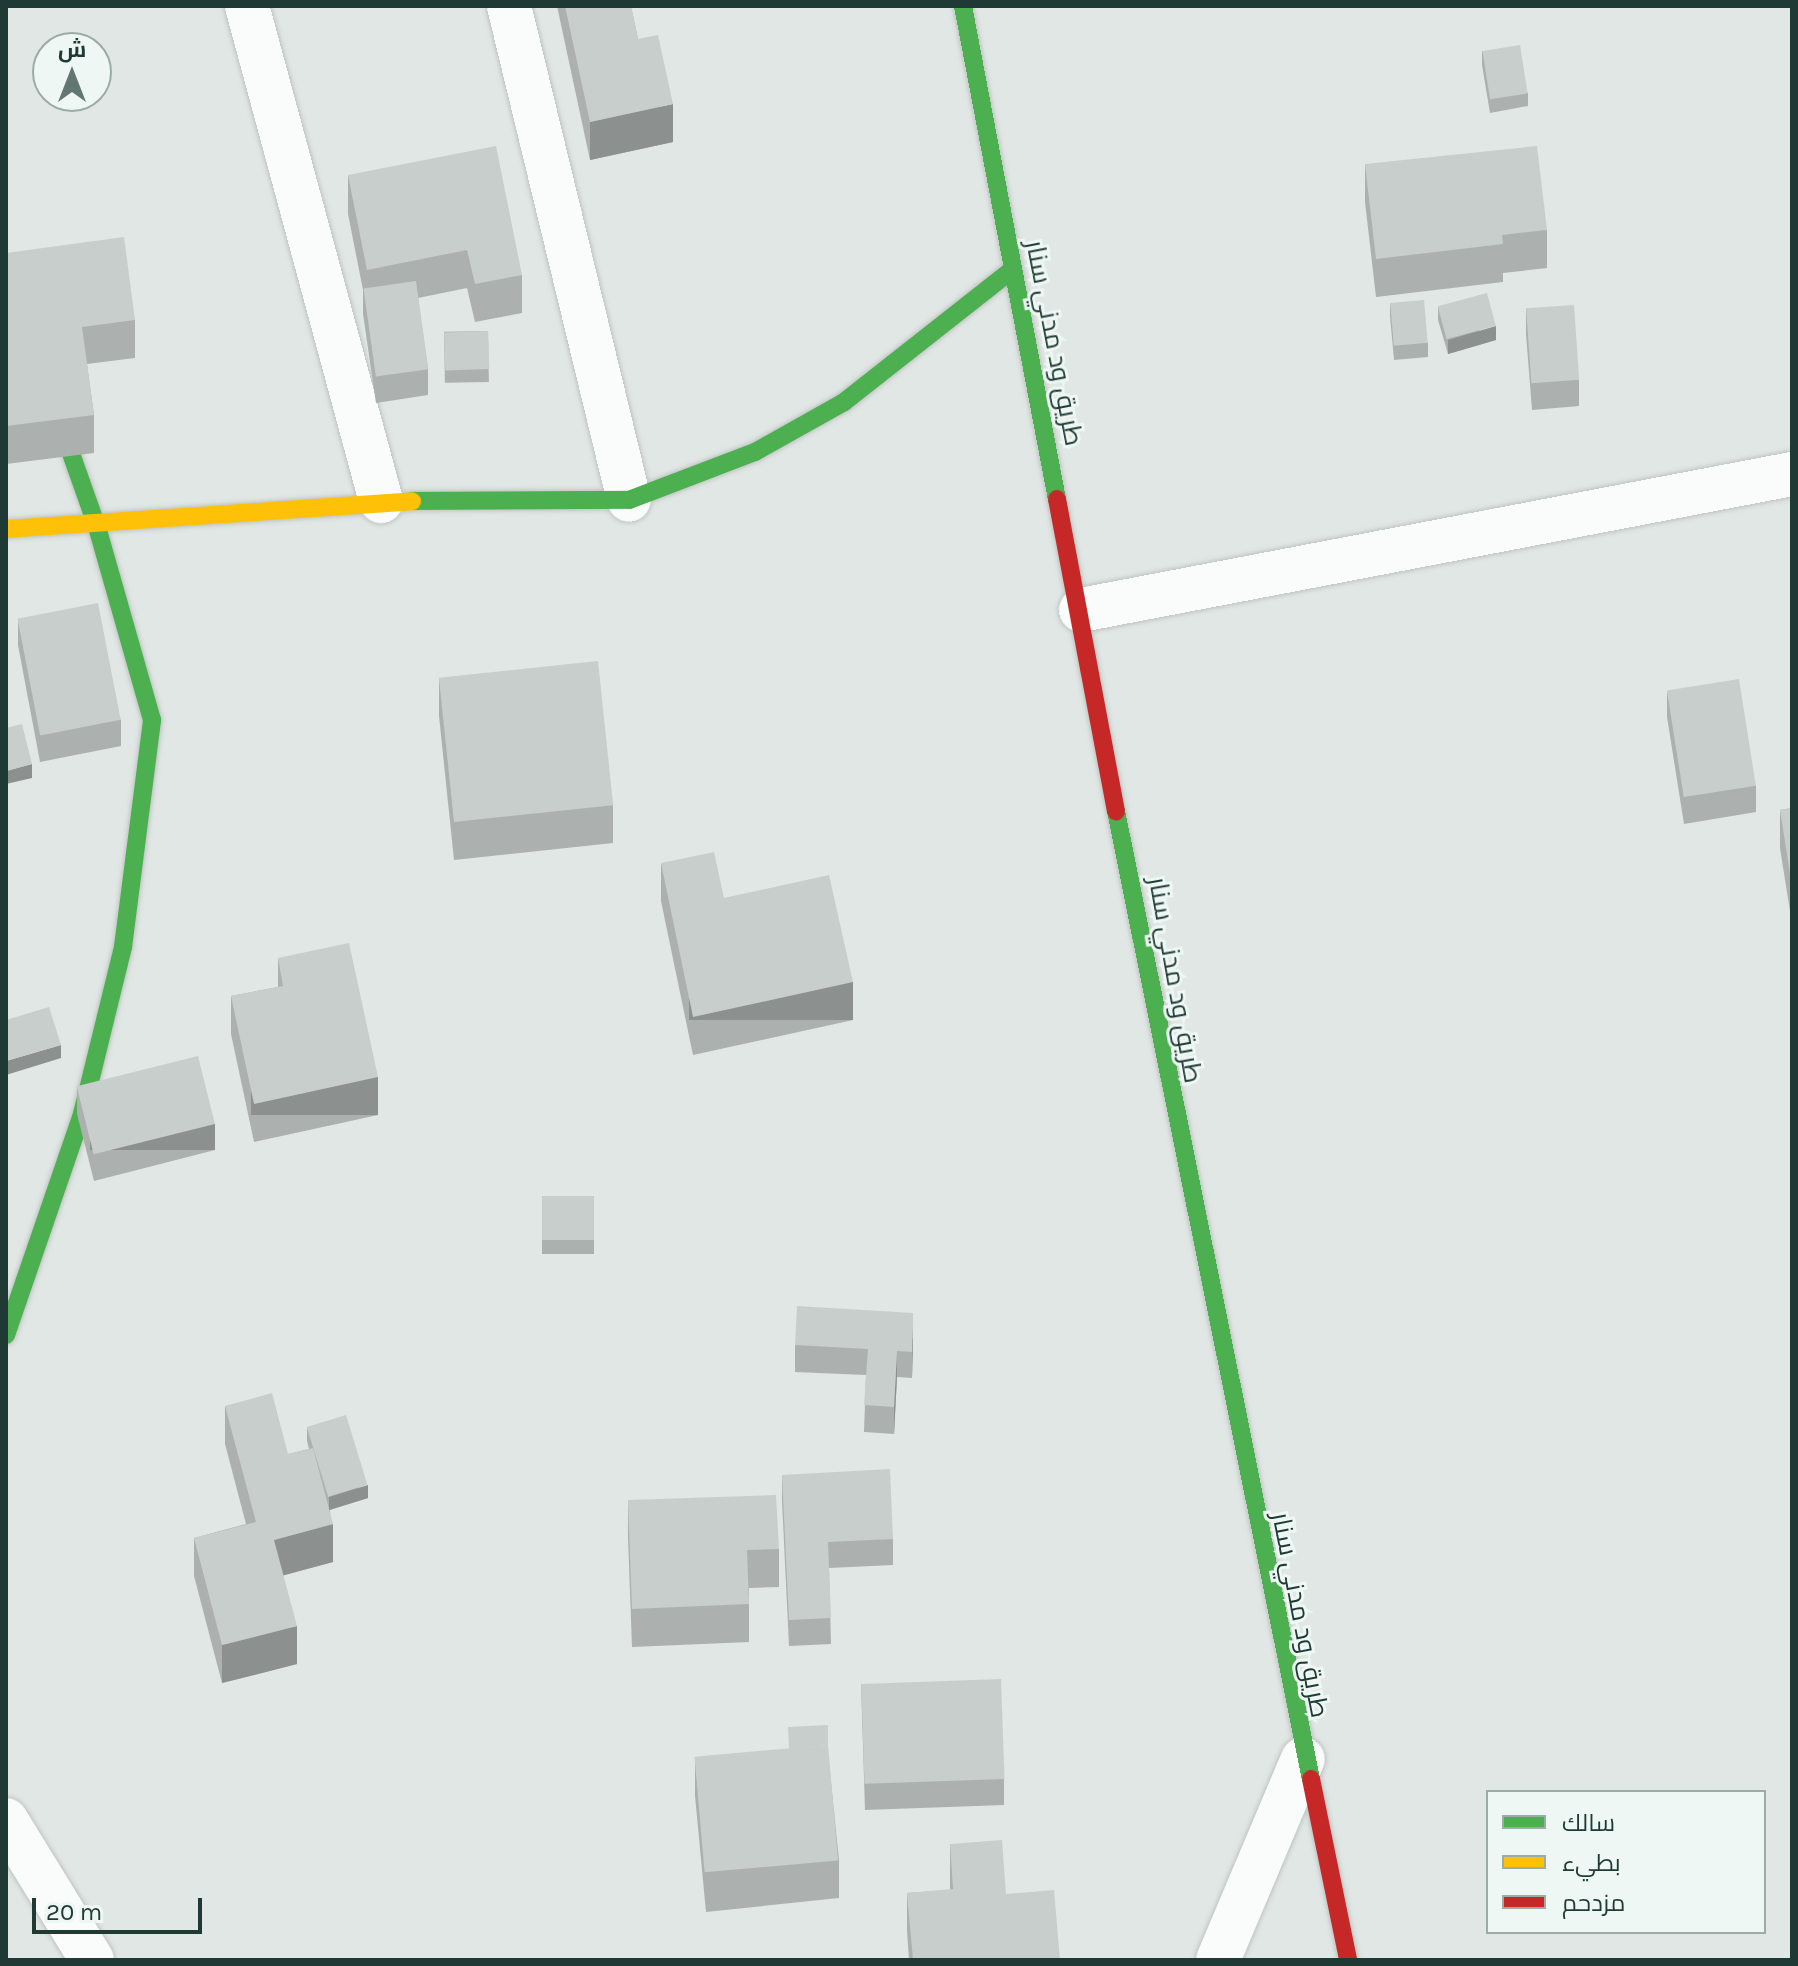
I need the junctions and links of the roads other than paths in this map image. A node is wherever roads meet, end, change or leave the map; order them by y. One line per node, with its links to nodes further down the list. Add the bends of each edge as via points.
1 (247, 6): 8 (street)
2 (509, 6): 7 (street)
3 (963, 6): 4 (main road, طريق ود مدني سنار)
4 (1012, 270): 7 (main road, via 844,402 755,452); 11 (main road, طريق ود مدني سنار)
5 (46, 381): 9 (main road)
6 (1792, 474): 11 (street)
7 (629, 500): 8 (main road)
8 (381, 501): 9 (main road)
9 (96, 524): 10 (main road); 12 (main road, via 152,720 123,947 82,1114)
10 (6, 529)
11 (1081, 610): 13 (main road, طريق ود مدني سنار, via 1172,1106)
12 (6, 1335)
13 (1303, 1759): 16 (street); 17 (main road, طريق ود مدني سنار)
14 (7, 1823): 15 (street)
15 (92, 1960)
16 (1218, 1960)
17 (1348, 1960)

